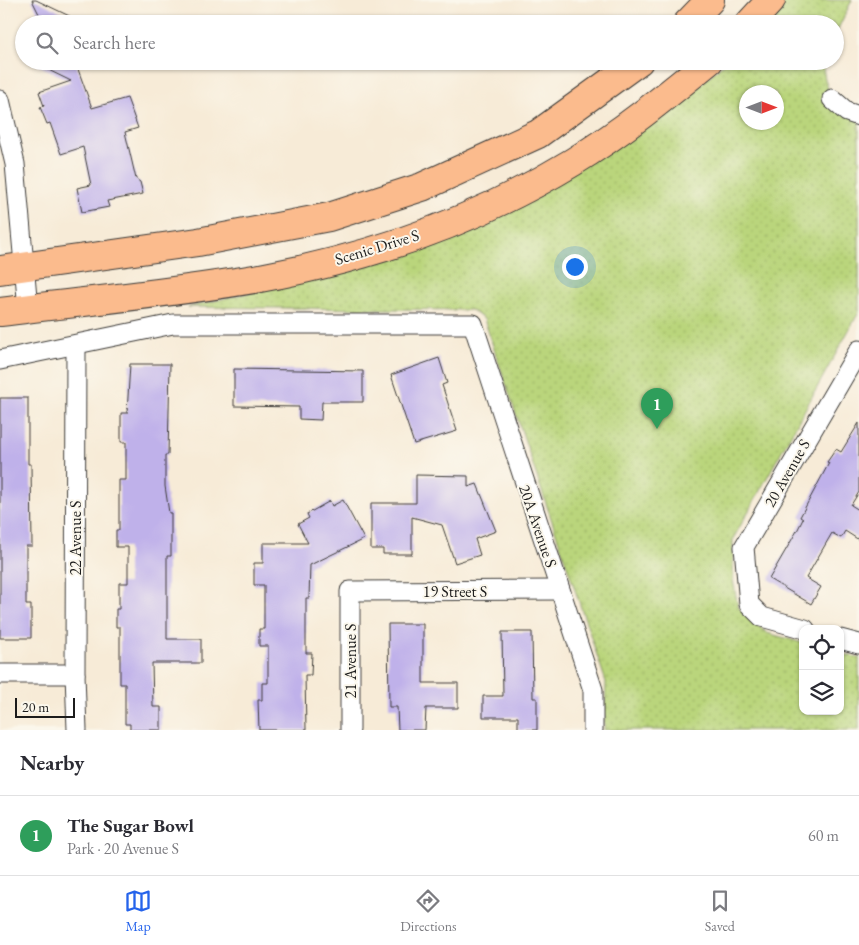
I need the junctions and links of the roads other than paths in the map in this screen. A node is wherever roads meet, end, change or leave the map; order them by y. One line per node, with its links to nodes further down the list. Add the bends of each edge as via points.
1 (710, 0): 3 (main road)
2 (771, 0): 4 (main road)
3 (696, 15)
4 (757, 15)
5 (627, 70): 10 (main road, via 538,134 422,187 329,217 198,242)
6 (698, 70): 11 (main road, Scenic Drive S, via 621,130 572,162 496,203 418,235 261,278)
7 (832, 99): 9 (street, via 847,112)
8 (0, 100): 10 (street, via 15,164)
9 (859, 116)
10 (12, 269): 11 (street)
11 (28, 309): 12 (main road, Scenic Drive S)
12 (0, 312)
13 (76, 345): 15 (street); 16 (street, 20A Avenue S, via 173,324 472,324); 22 (street, 22 Avenue S)
14 (859, 350): 18 (street, 20 Avenue S, via 744,547 749,604 762,617)
15 (0, 360)
16 (560, 590): 17 (street, 19 Street S); 25 (street, 20A Avenue S, via 593,690)
17 (350, 591): 24 (street, 21 Avenue S)
18 (799, 628)
19 (844, 640): 20 (street)
20 (859, 644)
21 (0, 674): 22 (street)
22 (75, 674): 23 (street, 22 Avenue S)
23 (78, 730)
24 (350, 730)
25 (593, 730)

